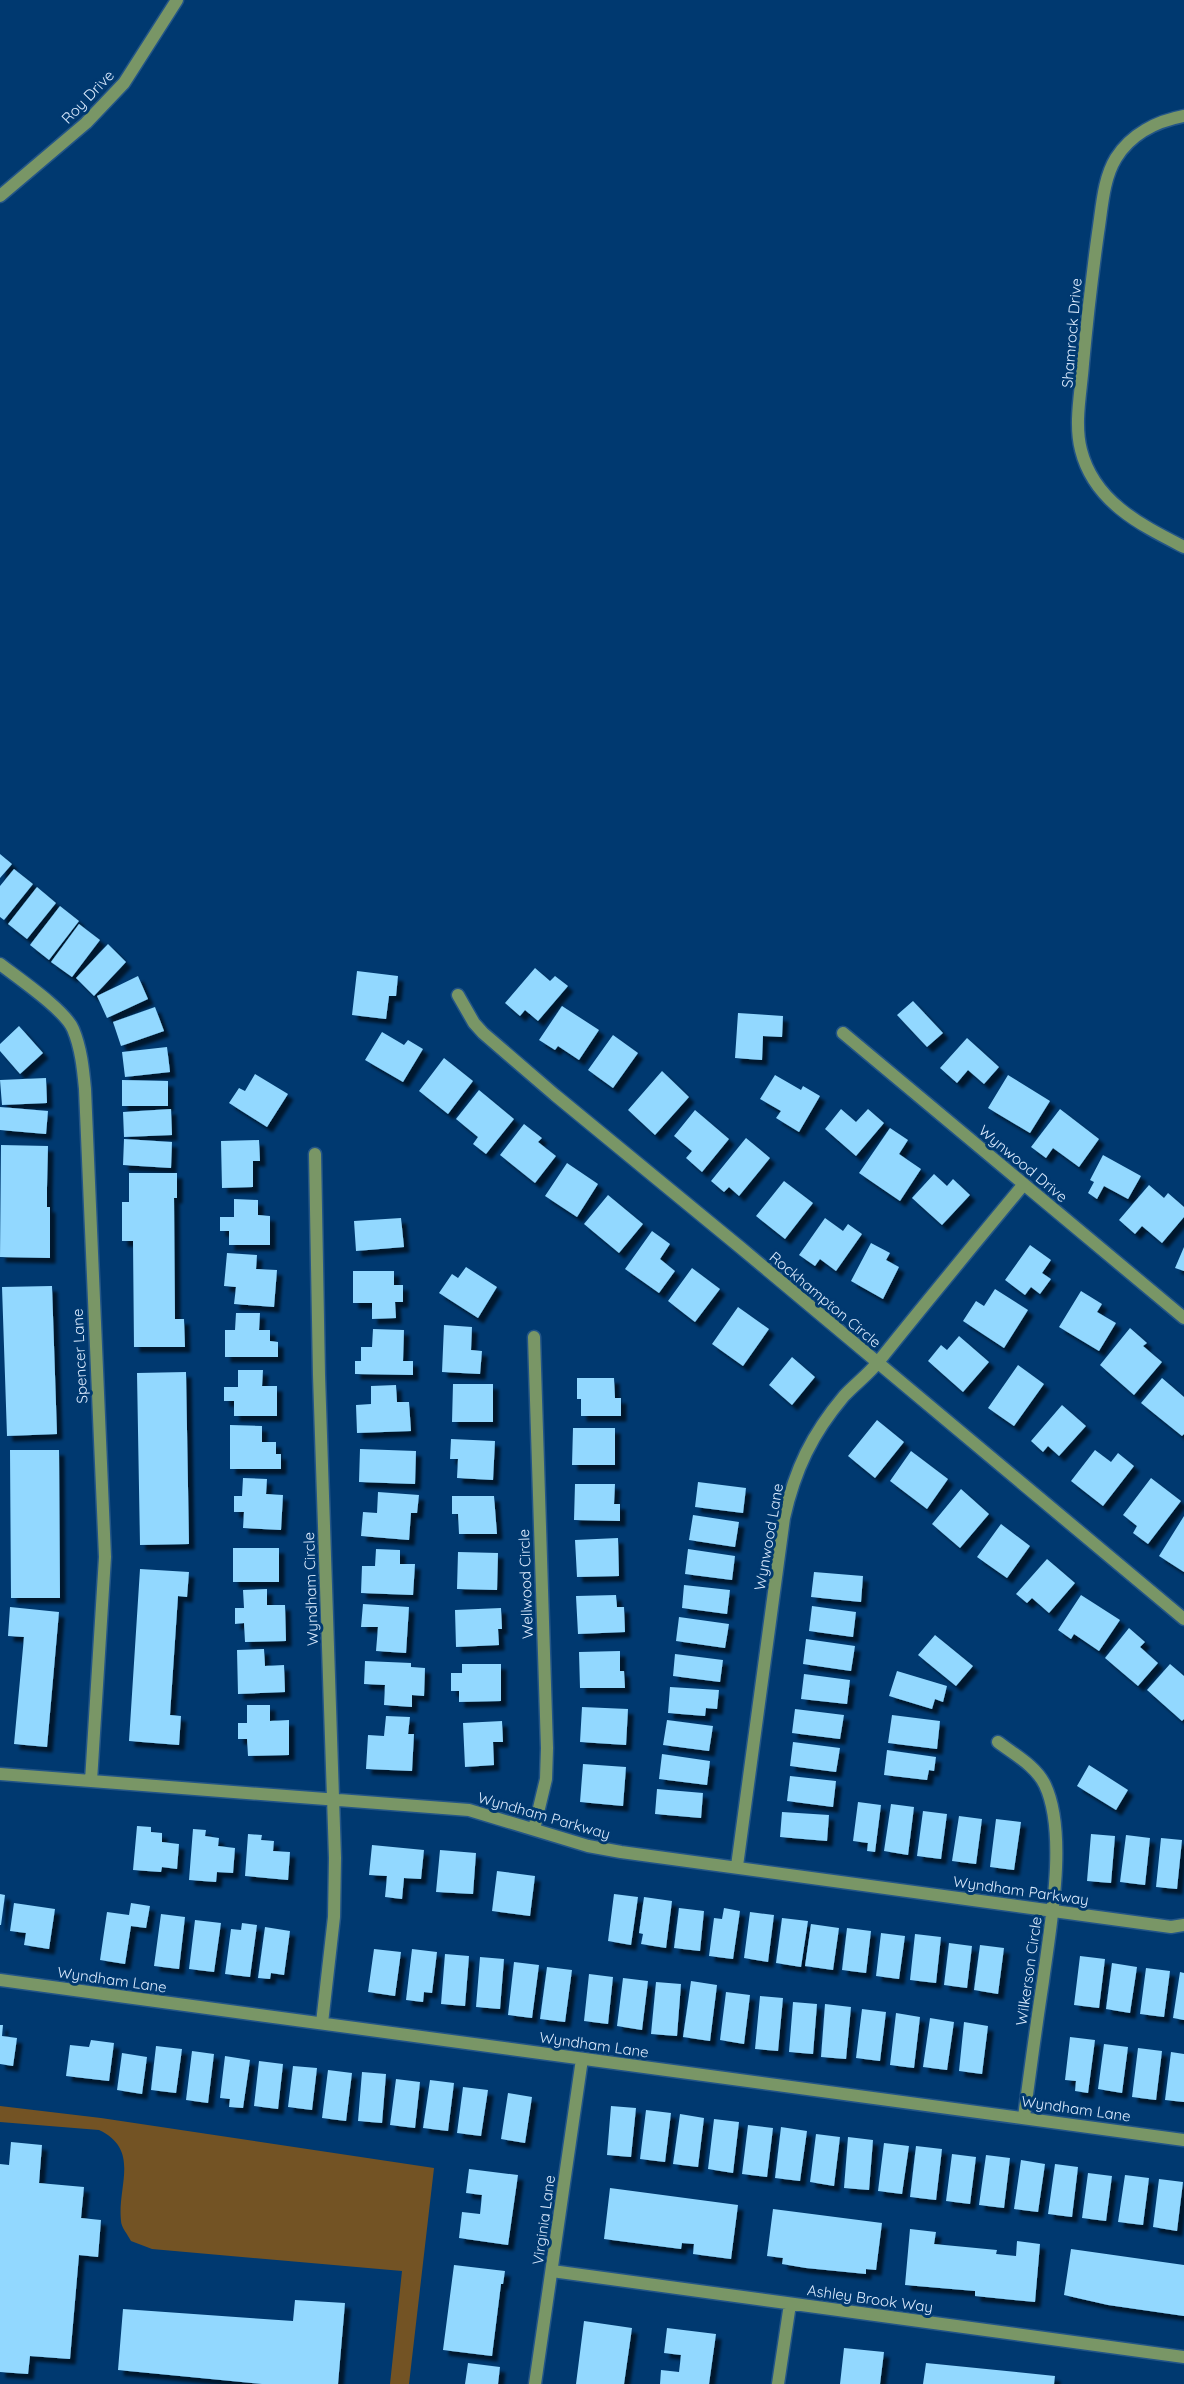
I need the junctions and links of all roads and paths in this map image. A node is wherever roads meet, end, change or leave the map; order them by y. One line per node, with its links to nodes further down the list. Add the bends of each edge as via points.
1 (177, 0): 3 (street, Roy Drive, via 124,83 86,123)
2 (1184, 116): 4 (street, Shamrock Drive, via 1136,135 1111,170 1104,191 1089,299 1078,425 1081,451 1113,504)
3 (0, 196)
4 (1184, 547)
5 (0, 964): 16 (street, Spencer Lane, via 72,1027 81,1054 85,1089 105,1557)
6 (458, 995): 12 (street, Rockhampton Circle, via 474,1023 492,1040)
7 (843, 1033): 9 (street, Wynwood Drive)
8 (315, 1154): 17 (street, Wyndham Circle)
9 (1024, 1184): 10 (street, Wynwood Drive); 12 (street, Wynwood Lane)
10 (1184, 1318)
11 (534, 1337): 18 (street, Wellwood Circle, via 547,1748 546,1779)
12 (877, 1364): 13 (street, Rockhampton Circle); 19 (street, Wynwood Lane, via 824,1422 806,1451 790,1492)
13 (1184, 1619)
14 (998, 1742): 20 (street, Wilkerson Circle, via 1031,1767 1049,1794 1055,1835)
15 (0, 1774): 16 (street, Wyndham Parkway)
16 (91, 1781): 17 (street, Wyndham Parkway)
17 (333, 1799): 18 (street, Wyndham Parkway, via 469,1810); 23 (street, Wyndham Circle, via 334,1917)
18 (534, 1829): 19 (street, Wyndham Parkway, via 588,1846)
19 (737, 1866): 20 (street, Wyndham Parkway)
20 (1052, 1910): 21 (street, Wyndham Parkway, via 1171,1927); 25 (street, Wilkerson Circle)
21 (1184, 1925)
22 (0, 1980): 23 (street, Wyndham Lane)
23 (322, 2022): 24 (street, Wyndham Lane)
24 (582, 2059): 25 (street, Wyndham Lane); 27 (street, Virginia Lane)
25 (1024, 2117): 26 (street, Wyndham Lane)
26 (1184, 2140)
27 (552, 2271): 28 (street, Ashley Brook Way); 30 (street, Virginia Lane)
28 (790, 2304): 29 (street, Ashley Brook Way); 31 (street)
29 (1184, 2357)
30 (535, 2384)
31 (778, 2384)

